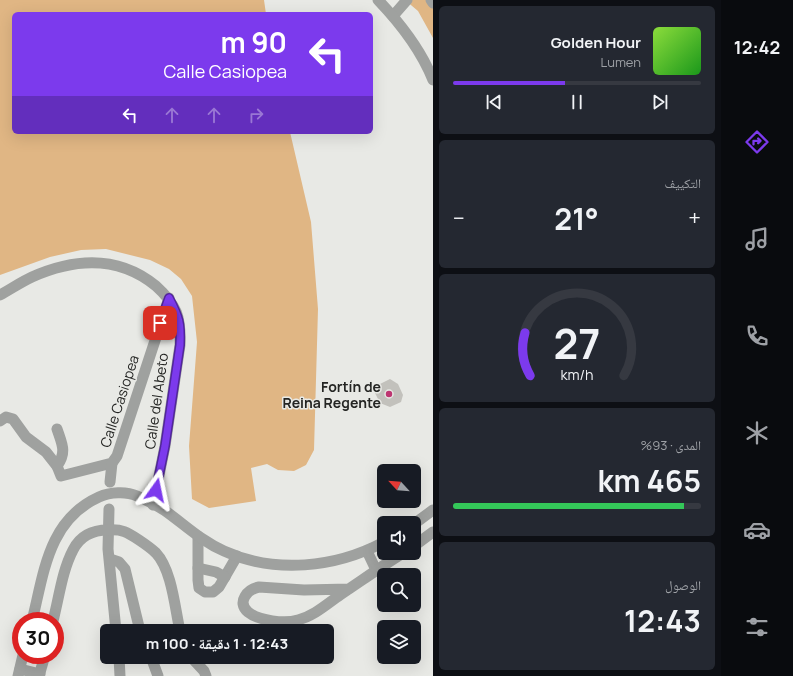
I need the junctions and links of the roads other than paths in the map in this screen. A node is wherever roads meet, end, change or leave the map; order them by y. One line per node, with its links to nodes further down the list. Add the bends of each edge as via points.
1 (378, 0): 5 (street)
2 (407, 0): 5 (street)
3 (431, 0): 4 (street)
4 (433, 3)
5 (393, 16): 6 (street, via 413,44)
6 (433, 80)
7 (0, 295): 8 (street, Calle del Abeto, via 32,277 56,269 102,262 126,268 143,276)
8 (169, 298): 11 (street, Calle Casiopea, via 117,456); 14 (street, Calle del Abeto, via 179,316 180,345 165,446)
9 (0, 421): 12 (street, via 6,417 13,419 26,437 46,452)
10 (57, 429): 12 (street, via 63,448)
11 (112, 463): 12 (street, Calle Casiopea); 13 (street)
12 (59, 471)
13 (110, 482)
14 (153, 504): 20 (street); 31 (street, via 135,495 119,492 87,502 76,510 56,536 48,553)
15 (109, 509): 18 (street)
16 (433, 510): 17 (street)
17 (421, 519)
18 (104, 530): 25 (street); 32 (street, via 88,534 74,550); 35 (street, via 119,529 129,533 157,554 170,584)
19 (433, 532): 21 (street)
20 (198, 536): 24 (street); 27 (street)
21 (421, 541)
22 (377, 546): 23 (street)
23 (367, 551): 24 (street, via 327,562 290,566 262,563); 28 (street)
24 (237, 556): 29 (street)
25 (110, 559): 33 (street); 34 (street, via 119,562 125,569)
26 (392, 560): 28 (street)
27 (198, 568): 29 (street); 29 (street, via 199,588 205,592 213,592)
28 (376, 570): 30 (street)
29 (224, 577)
30 (349, 589): 30 (street, via 304,590 260,587 246,592 243,599 248,612 269,620 284,622 312,614)
31 (34, 612)
32 (55, 612)
33 (115, 624)
34 (138, 624)
35 (179, 624)
36 (42, 664): 41 (street)
37 (119, 664): 42 (street)
38 (154, 664): 43 (street)
39 (198, 664): 44 (street)
40 (19, 672): 41 (street)
41 (39, 675)
42 (120, 676)
43 (158, 676)
44 (206, 676)

